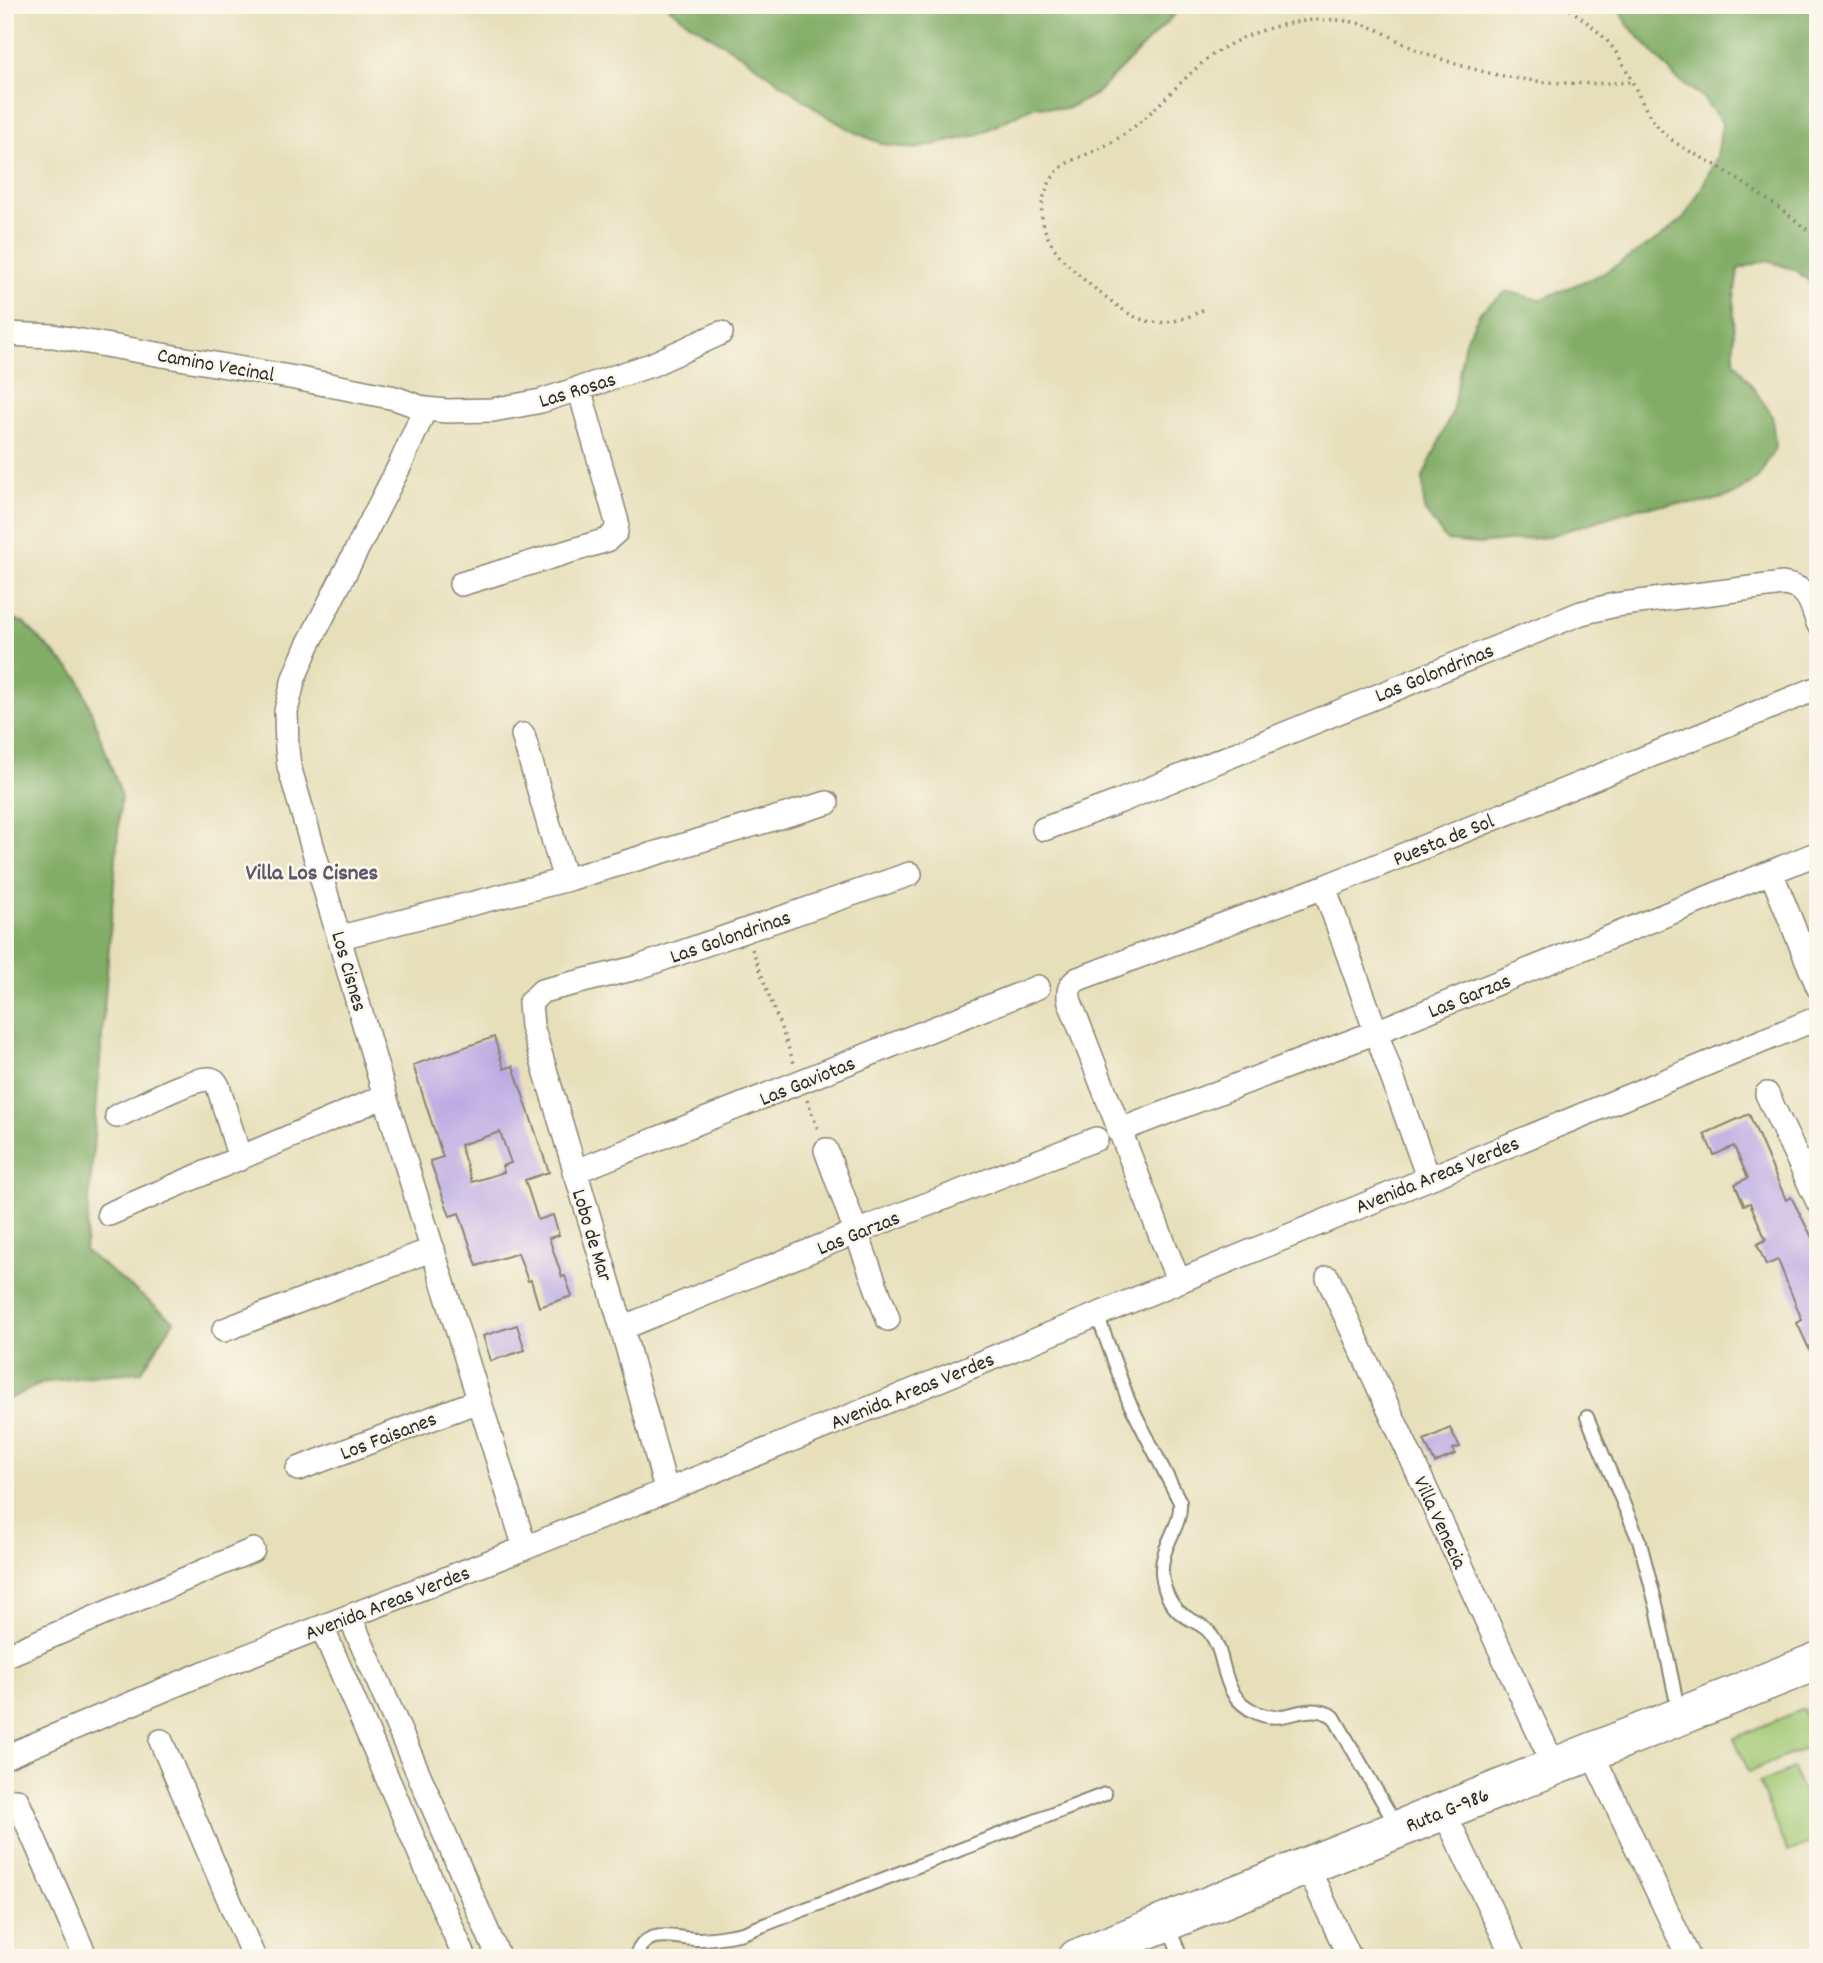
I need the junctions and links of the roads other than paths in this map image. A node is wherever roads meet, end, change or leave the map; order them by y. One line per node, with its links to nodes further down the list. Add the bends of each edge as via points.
1 (5, 334): 4 (street, Camino Vecinal, via 53,336 295,378 395,398)
2 (721, 334): 3 (street, Las Rosas, via 651,365)
3 (579, 388): 4 (street, Las Rosas, via 493,410); 5 (street, via 616,532 607,540)
4 (425, 409): 16 (street, Los Cisnes, via 307,647 286,710 289,766)
5 (461, 584)
6 (1818, 623): 10 (street, Las Golondrinas, via 1805,592 1783,584 1581,613)
7 (1818, 688): 15 (street, Puesta de Sol)
8 (523, 735): 14 (street)
9 (827, 803): 14 (street)
10 (1044, 830)
11 (1818, 853): 12 (street, Las Garzas)
12 (1771, 872): 18 (street); 21 (street, Las Garzas)
13 (910, 874): 19 (street, Las Golondrinas, via 636,968)
14 (565, 880): 16 (street)
15 (1324, 887): 21 (street); 25 (street, Puesta de Sol, via 1078,979 1069,988 1070,1002)
16 (341, 937): 23 (street, Los Cisnes)
17 (1038, 987): 29 (street, Las Gaviotas)
18 (1818, 987)
19 (548, 989): 29 (street, Lobo de Mar, via 533,998 529,1009)
20 (1818, 1018): 30 (street, Avenida Areas Verdes)
21 (1376, 1032): 25 (street, Las Garzas); 30 (street)
22 (1767, 1094): 31 (street)
23 (385, 1096): 28 (street); 34 (street, Los Cisnes)
24 (117, 1116): 28 (street, via 187,1085 216,1081)
25 (1118, 1131): 36 (street)
26 (1096, 1139): 33 (street, Las Garzas)
27 (826, 1150): 33 (street)
28 (240, 1159): 32 (street)
29 (574, 1172): 39 (street, Lobo de Mar)
30 (1428, 1177): 36 (street, Avenida Areas Verdes)
31 (1818, 1202)
32 (109, 1214)
33 (856, 1232): 38 (street); 39 (street, Las Garzas)
34 (433, 1249): 40 (street); 41 (street, Los Cisnes)
35 (1328, 1278): 55 (street, Villa Venecia)
36 (1178, 1280): 37 (street, Avenida Areas Verdes)
37 (1097, 1314): 44 (street, Avenida Areas Verdes); 59 (lane, via 1129,1402 1180,1502 1179,1518 1163,1559 1167,1595 1179,1612 1211,1634 1230,1688 1247,1707 1270,1717 1310,1709 1334,1717)
38 (888, 1319)
39 (622, 1328): 44 (street, Lobo de Mar)
40 (224, 1330)
41 (478, 1401): 43 (street, Los Faisanes); 45 (street, Los Cisnes)
42 (1587, 1418): 51 (lane, via 1640,1543)
43 (298, 1469)
44 (666, 1489): 45 (street, Avenida Areas Verdes)
45 (525, 1548): 47 (street, Avenida Areas Verdes)
46 (253, 1550): 49 (street)
47 (350, 1617): 48 (street, Avenida Areas Verdes); 65 (street)
48 (322, 1627): 54 (street, Avenida Areas Verdes); 64 (street)
49 (5, 1656)
50 (1818, 1661): 51 (main road, Ruta G-986)
51 (1679, 1716): 53 (main road, Ruta G-986)
52 (161, 1741): 63 (street)
53 (1591, 1751): 55 (main road, Ruta G-986); 71 (street)
54 (5, 1757)
55 (1554, 1766): 58 (main road, Ruta G-986)
56 (1105, 1794): 66 (lane, via 743,1933 700,1939 660,1935 643,1944)
57 (18, 1800): 62 (street)
58 (1443, 1810): 59 (main road, Ruta G-986); 70 (street)
59 (1398, 1829): 60 (main road, Ruta G-986)
60 (1307, 1866): 61 (main road, Ruta G-986); 69 (street)
61 (1166, 1922): 67 (main road, Ruta G-986); 68 (lane)
62 (86, 1958)
63 (254, 1958)
64 (465, 1958)
65 (499, 1958)
66 (635, 1958)
67 (1077, 1958)
68 (1182, 1958)
69 (1350, 1958)
70 (1514, 1958)
71 (1689, 1958)

